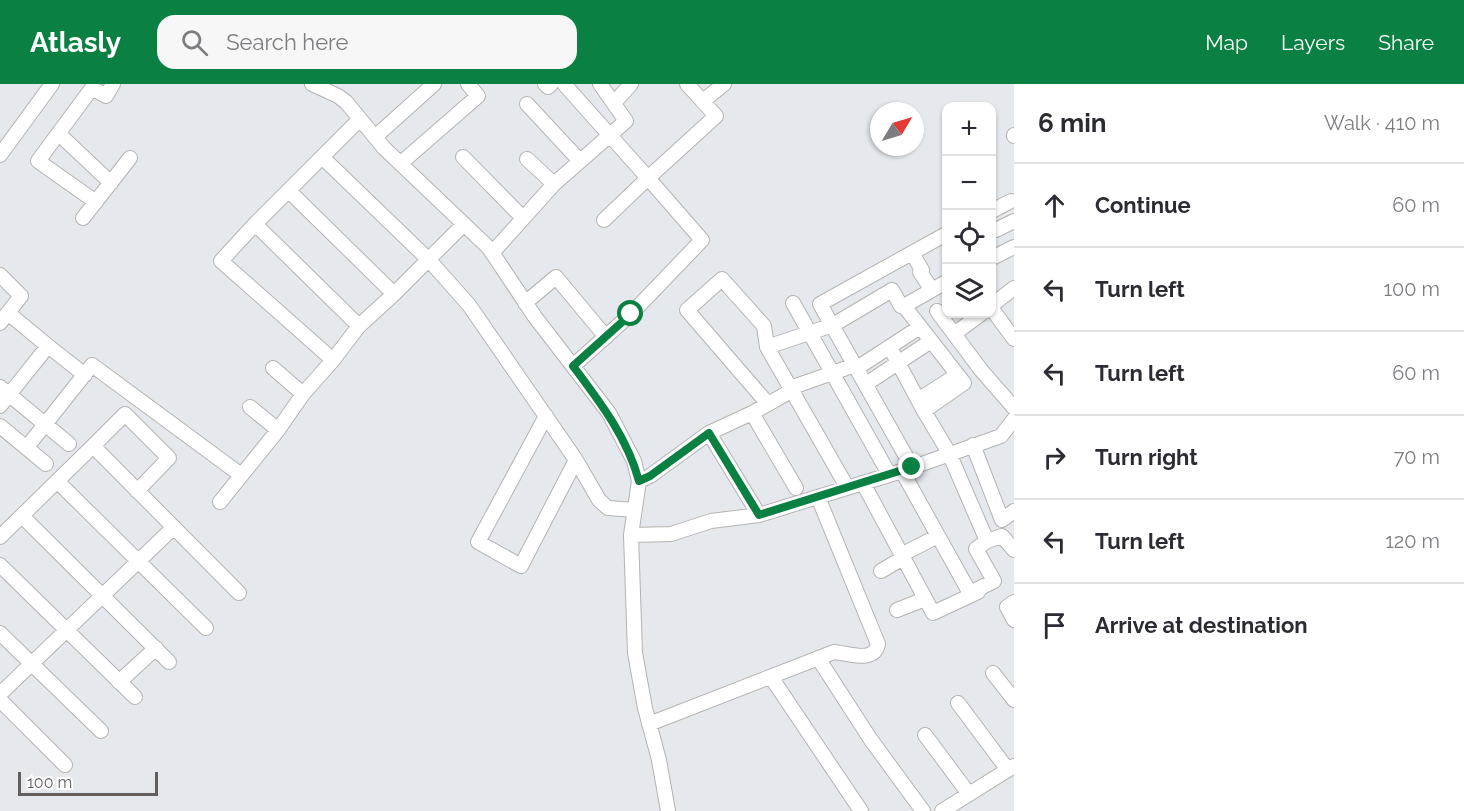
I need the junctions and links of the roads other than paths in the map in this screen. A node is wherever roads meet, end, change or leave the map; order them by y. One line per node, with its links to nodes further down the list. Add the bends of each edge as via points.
1 (52, 84): 20 (street)
2 (113, 84): 17 (street, via 106,96 92,88)
3 (312, 84): 16 (street, via 346,102)
4 (434, 84): 19 (street)
5 (468, 84): 26 (street, via 478,96)
6 (545, 84): 7 (street)
7 (552, 84)
8 (564, 84): 18 (street)
9 (600, 84): 15 (street)
10 (631, 84): 15 (street)
11 (687, 84): 13 (street)
12 (724, 84): 13 (street)
13 (703, 101): 27 (street, via 716,116)
14 (527, 104): 25 (street)
15 (614, 104): 18 (street, via 626,121)
16 (360, 120): 19 (street); 21 (street)
17 (58, 134): 28 (street); 32 (street, via 38,161)
18 (609, 136): 25 (street); 27 (street)
19 (375, 137): 26 (street)
20 (0, 155)
21 (322, 157): 30 (street); 46 (street)
22 (463, 157): 34 (street)
23 (130, 158): 28 (street)
24 (527, 159): 29 (street)
25 (580, 161): 29 (street)
26 (400, 163): 39 (street)
27 (648, 178): 36 (street); 65 (street, via 702,240)
28 (111, 183): 32 (street)
29 (554, 184): 34 (street)
30 (289, 190): 38 (street); 51 (street)
31 (1011, 201): 33 (street)
32 (96, 202): 35 (street)
33 (994, 210)
34 (523, 218): 43 (street)
35 (83, 219)
36 (604, 220)
37 (1014, 221): 40 (street)
38 (255, 224): 61 (street); 71 (street, via 221,261)
39 (464, 224): 43 (street); 46 (street)
40 (996, 230)
41 (942, 236): 44 (street)
42 (1014, 247): 45 (street)
43 (492, 253): 52 (street)
44 (912, 253): 50 (street); 60 (street, via 820,304)
45 (996, 256)
46 (429, 260): 51 (street); 87 (street, via 469,305)
47 (0, 275): 58 (street, via 21,296)
48 (942, 284): 50 (street)
49 (1014, 288): 54 (street)
50 (932, 290): 55 (street)
51 (394, 294): 61 (street)
52 (525, 303): 65 (street, via 556,277); 73 (street)
53 (793, 303): 63 (street)
54 (996, 304)
55 (904, 306): 60 (street, via 892,290); 62 (street)
56 (938, 311): 64 (street)
57 (996, 313): 66 (street)
58 (4, 318): 68 (street)
59 (976, 318): 64 (street)
60 (833, 325): 63 (street); 74 (street)
61 (359, 326): 71 (street)
62 (920, 327): 67 (street); 69 (street)
63 (810, 333): 70 (street); 76 (street)
64 (954, 334): 85 (street)
65 (606, 337): 73 (street)
66 (1014, 339)
67 (931, 341): 72 (street); 84 (street, via 964,383)
68 (48, 346): 77 (street); 81 (street)
69 (890, 346): 72 (street); 74 (street)
70 (767, 347): 79 (street); 82 (street, via 764,326 722,279 687,310)
71 (333, 360): 80 (street)
72 (898, 363): 78 (street); 84 (street)
73 (573, 366): 103 (street, via 609,413 634,461)
74 (856, 366): 76 (street); 78 (street)
75 (273, 368): 80 (street)
76 (833, 373): 79 (street); 100 (street)
77 (85, 375): 89 (street); 101 (street, via 92,365)
78 (866, 384): 100 (street)
79 (791, 389): 82 (street); 105 (street)
80 (303, 394): 91 (street)
81 (3, 396): 89 (street)
82 (768, 404): 86 (street)
83 (250, 406): 91 (street)
84 (921, 406): 97 (street)
85 (1014, 408)
86 (752, 413): 92 (street); 106 (street)
87 (546, 416): 98 (street); 98 (street, via 478,542 521,566)
88 (1014, 419): 94 (street, via 1001,436)
89 (46, 425): 93 (street); 96 (street)
90 (0, 426): 96 (street)
91 (278, 430): 101 (street)
92 (709, 433): 103 (street); 112 (street)
93 (69, 444)
94 (973, 445): 97 (street); 111 (street, via 1002,519)
95 (93, 446): 102 (street); 107 (street); 107 (street, via 125,414 169,458)
96 (27, 447): 99 (street)
97 (949, 453): 100 (street); 118 (street)
98 (576, 460): 110 (street, via 599,501 608,508)
99 (46, 464)
100 (901, 471): 104 (street); 116 (street)
101 (241, 475): 109 (street)
102 (57, 481): 113 (street); 121 (street)
103 (639, 481): 110 (street)
104 (862, 483): 105 (street); 120 (street)
105 (847, 487): 108 (street)
106 (796, 488)
107 (137, 491): 114 (street)
108 (818, 497): 112 (street); 135 (street, via 879,646 864,657 834,652)
109 (220, 502)
110 (635, 510): 115 (street)
111 (1014, 511)
112 (759, 515): 115 (street, via 711,521 671,534)
113 (22, 516): 117 (street); 125 (street)
114 (174, 527): 121 (street); 124 (street)
115 (631, 535): 146 (street, via 635,653)
116 (938, 536): 120 (street); 126 (street)
117 (0, 537)
118 (987, 541): 119 (street, via 1002,536); 126 (street, via 976,549 994,581)
119 (1014, 550)
120 (902, 556): 123 (street); 127 (street)
121 (140, 560): 125 (street); 131 (street)
122 (0, 564): 132 (street)
123 (881, 571)
124 (239, 593)
125 (103, 595): 132 (street); 134 (street)
126 (971, 595): 127 (street, via 933,613)
127 (925, 599): 129 (street)
128 (1014, 602): 130 (street, via 1007,608)
129 (897, 610)
130 (1014, 620)
131 (206, 627)
132 (67, 630): 137 (street); 140 (street)
133 (0, 633): 137 (street)
134 (156, 648): 136 (street); 140 (street)
135 (818, 658): 139 (street); 154 (street)
136 (169, 662)
137 (31, 665): 141 (street); 147 (street)
138 (993, 673): 144 (street)
139 (771, 677): 146 (street); 153 (street)
140 (119, 682): 142 (street)
141 (0, 694)
142 (135, 697)
143 (0, 700): 149 (street)
144 (1014, 700)
145 (958, 703): 150 (street)
146 (649, 724): 152 (street)
147 (101, 731)
148 (925, 735): 151 (street)
149 (65, 765)
150 (1011, 768): 151 (street)
151 (969, 794): 155 (street)
152 (668, 811)
153 (861, 811)
154 (923, 811)
155 (942, 811)

